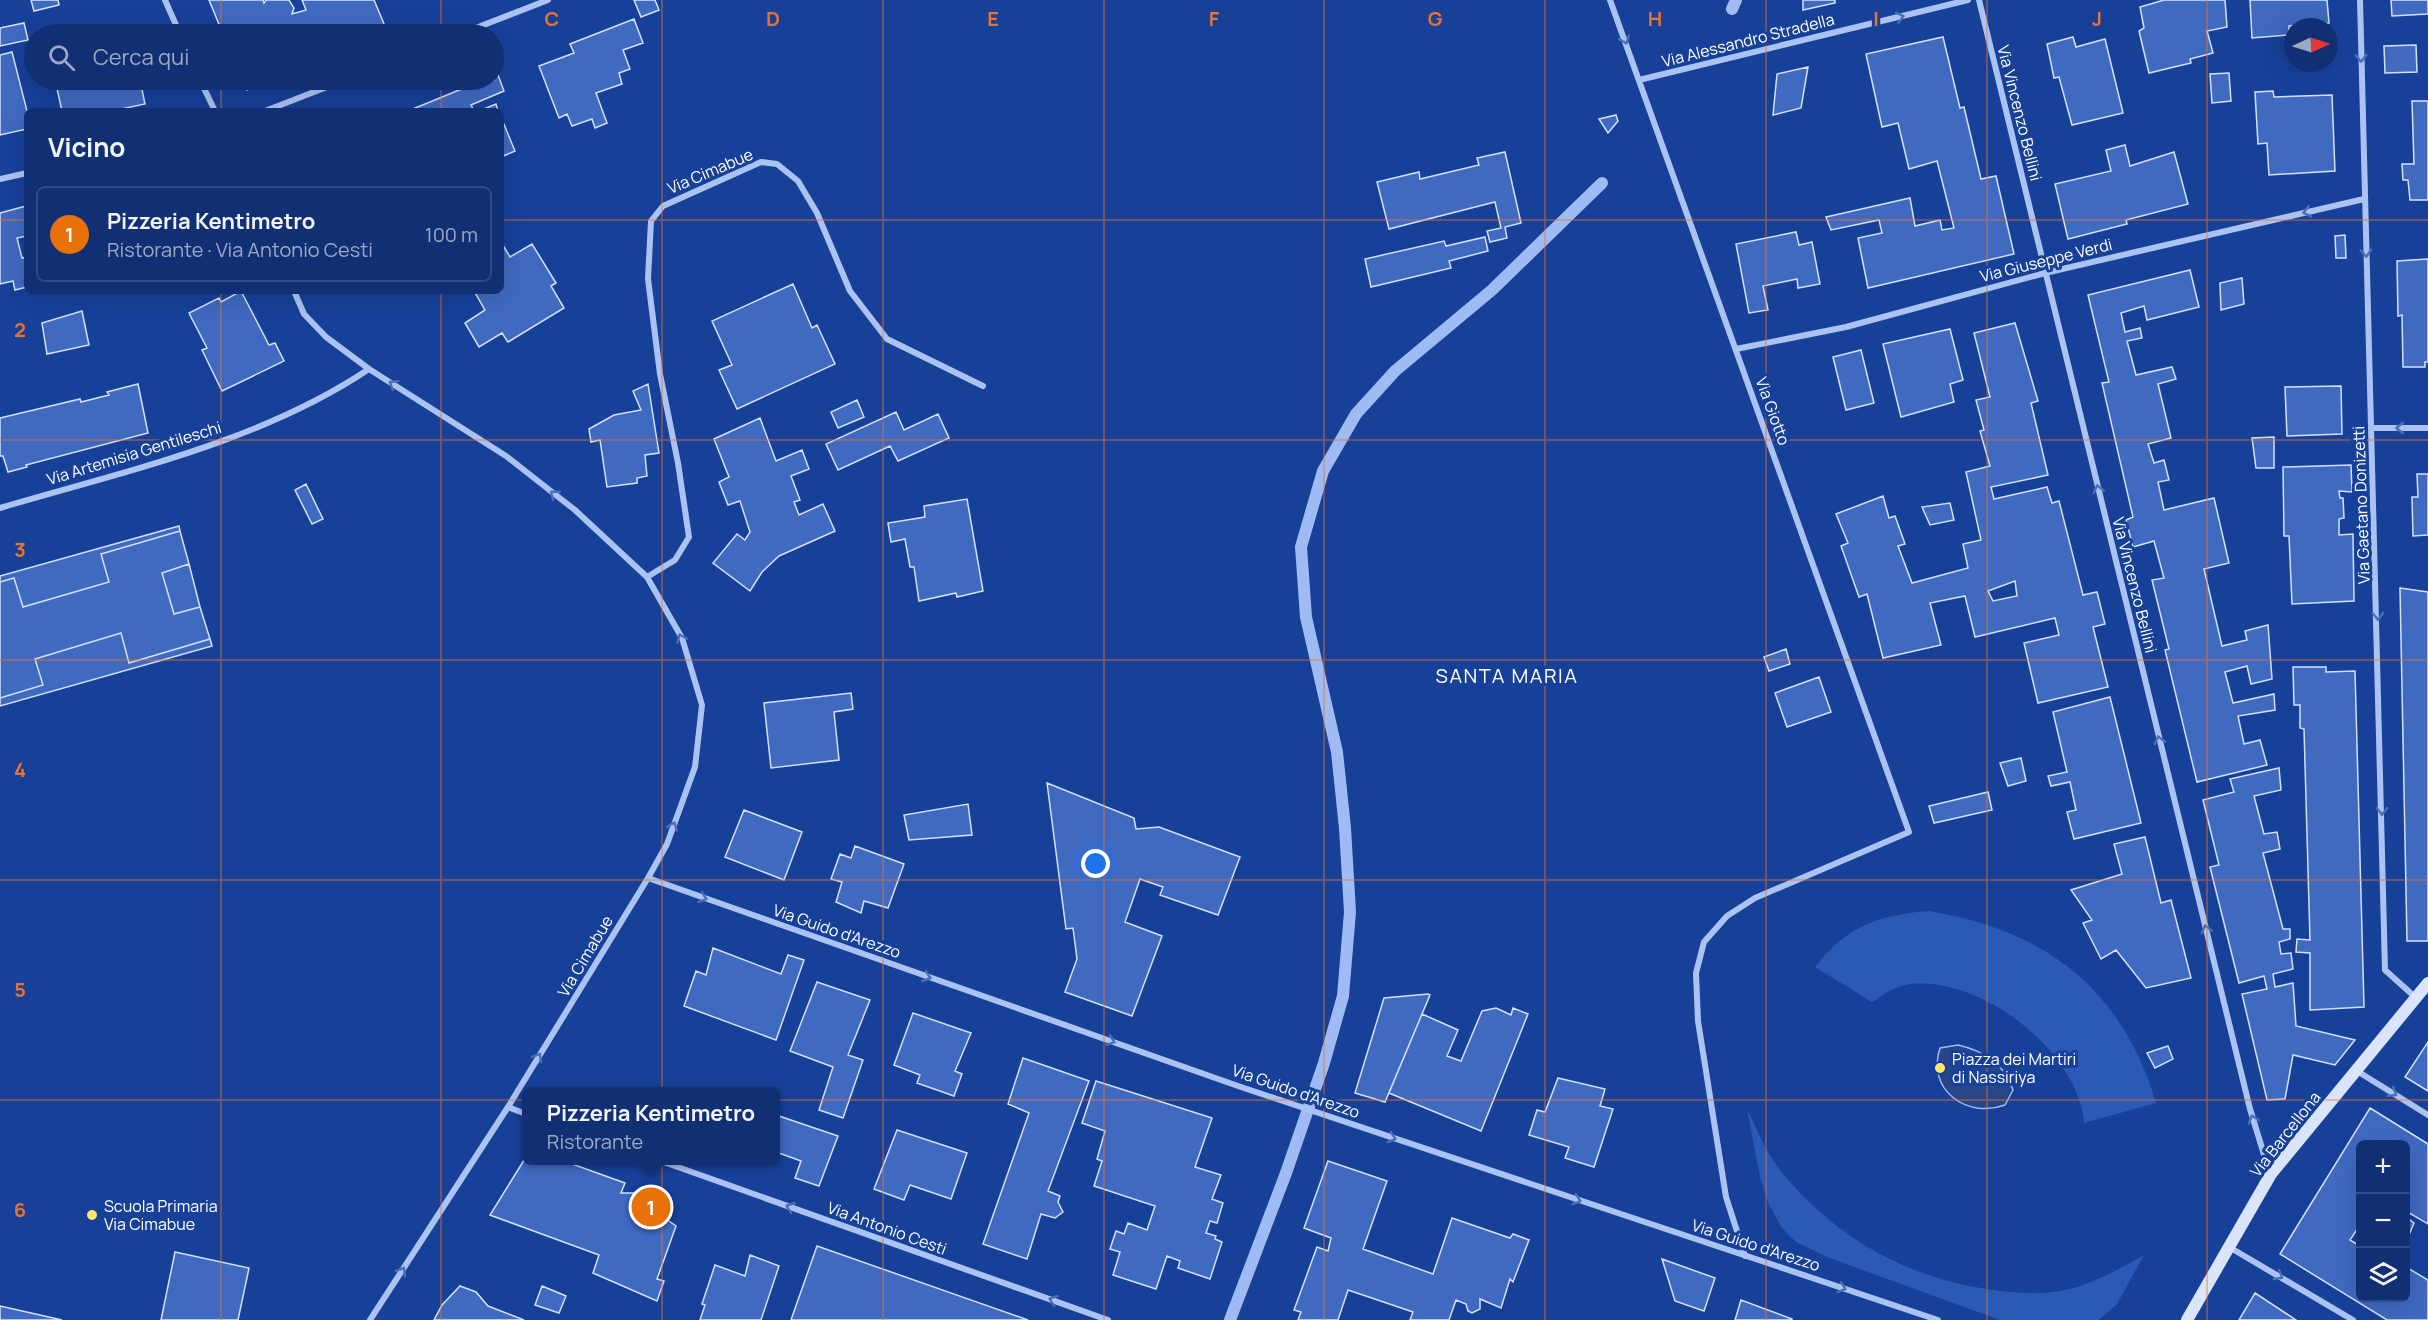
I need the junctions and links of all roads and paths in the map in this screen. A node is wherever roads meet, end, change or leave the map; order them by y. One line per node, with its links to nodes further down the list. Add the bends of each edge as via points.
1 (165, 0): 7 (street)
2 (548, 0): 8 (street)
3 (1610, 0): 9 (street, Via Giotto, one-way to 9)
4 (1968, 0): 9 (street, Via Alessandro Stradella, one-way to 4)
5 (1979, 0): 17 (street, Via Vincenzo Bellini)
6 (2360, 0): 16 (street, Via Gaetano Donizetti, one-way to 16)
7 (176, 24)
8 (486, 24)
9 (1639, 80): 19 (street, Via Giotto)
10 (206, 90): 12 (street)
11 (319, 90): 13 (street)
12 (214, 108)
13 (273, 108)
14 (24, 174): 15 (street)
15 (0, 179)
16 (2364, 199): 17 (street, Via Giuseppe Verdi, one-way to 17); 22 (street, Via Gaetano Donizetti, one-way to 22)
17 (2045, 273): 19 (street, Via Giuseppe Verdi, via 1846,327); 34 (street, Via Vincenzo Bellini, one-way to 17, via 2250,1109)
18 (295, 294): 20 (street, Via Cimabue, via 304,314 326,337)
19 (1736, 349): 36 (street, Via Giotto, via 1909,832 1755,898 1727,915 1704,942 1696,973 1698,1021 1726,1197)
20 (369, 369): 24 (street, Via Artemisia Gentileschi, via 332,394 209,447); 25 (street, Via Cimabue, one-way to 20, via 575,510 506,456)
21 (983, 386): 25 (street, Via Cimabue, via 887,339 850,291 817,213 798,181 777,164 761,162 663,206 651,222 648,279 660,374 689,537 675,560)
22 (2372, 428): 23 (street, one-way to 22); 28 (street, Via Gaetano Donizetti, one-way to 28, via 2385,970)
23 (2428, 428)
24 (0, 508)
25 (647, 577): 26 (street, Via Cimabue, one-way to 25, via 667,844 695,767 702,705 682,638)
26 (648, 878): 30 (street, Via Cimabue, one-way to 26); 36 (street, Via Guido d'Arezzo, one-way to 36, via 1238,1086)
27 (2428, 983): 28 (street, Via Barcellona)
28 (2415, 997): 29 (street, Via Barcellona)
29 (2357, 1071): 32 (street, one-way to 32); 34 (street, Via Barcellona)
30 (508, 1107): 31 (street); 37 (street, Via Cimabue, one-way to 30)
31 (522, 1112)
32 (2428, 1115)
33 (669, 1165): 38 (street, Via Antonio Cesti, one-way to 33)
34 (2271, 1174): 35 (street, Via Barcellona)
35 (2228, 1247): 40 (street, Via Barcellona); 41 (street, one-way to 41)
36 (1745, 1256): 39 (street, Via Guido d'Arezzo, one-way to 39)
37 (370, 1320)
38 (1108, 1320)
39 (1938, 1320)
40 (2187, 1320)
41 (2352, 1320)

